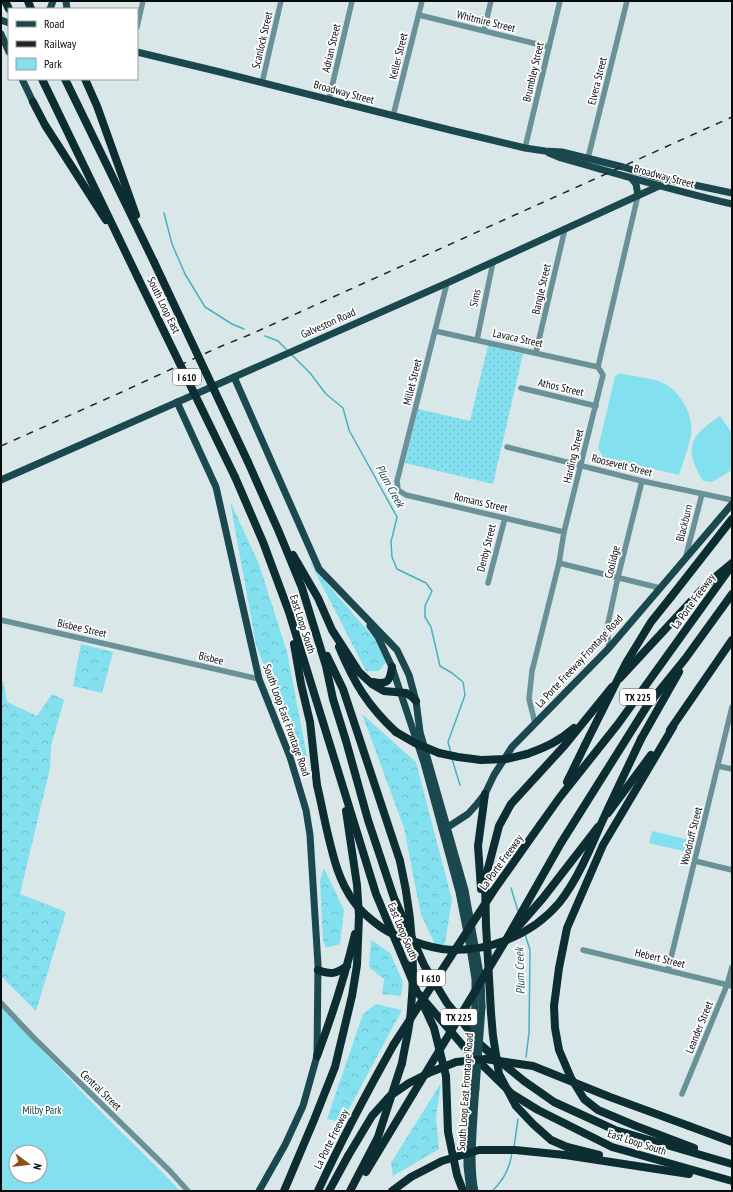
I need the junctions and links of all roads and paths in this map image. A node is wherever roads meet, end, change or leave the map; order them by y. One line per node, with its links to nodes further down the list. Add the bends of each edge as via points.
1 (143, 1): 9 (street)
2 (281, 1): 19 (street, Scanlock Street)
3 (352, 1): 20 (street, Adrian Street)
4 (422, 1): 8 (street, Keller Street)
5 (491, 1): 10 (street)
6 (560, 1): 12 (street, Brumbley Street)
7 (627, 1): 24 (street, Elvera Street)
8 (419, 15): 10 (street, Whitmire Street); 22 (street, Keller Street)
9 (138, 23)
10 (484, 30): 12 (street, Whitmire Street)
11 (1, 34): 13 (main road)
12 (549, 46): 23 (street, Brumbley Street)
13 (7, 47)
14 (138, 52): 19 (main road, Broadway Street)
15 (22, 80): 21 (main road)
16 (42, 80): 33 (highway, South Loop East / I 610)
17 (66, 80): 32 (highway)
18 (85, 80): 32 (highway, via 97,106)
19 (262, 83): 20 (main road, Broadway Street)
20 (329, 99): 22 (main road, Broadway Street)
21 (33, 102): 33 (highway, via 45,125)
22 (393, 116): 23 (main road, Broadway Street)
23 (525, 148): 24 (main road, Broadway Street, via 562,152)
24 (587, 162): 25 (main road, Broadway Street, via 623,167); 26 (main road, Broadway Street)
25 (652, 176): 28 (main road); 29 (main road, Broadway Street)
26 (632, 179): 28 (main road, Broadway Street); 30 (main road)
27 (659, 186): 28 (main road, Galveston Road); 31 (main road, Broadway Street)
28 (649, 187): 30 (main road, Galveston Road)
29 (732, 194)
30 (638, 195): 34 (main road, Galveston Road); 40 (street, Harding Street)
31 (732, 204)
32 (130, 207): 55 (highway, South Loop East / I 610, bridge)
33 (107, 218): 57 (highway, South Loop East / I 610, bridge, via 235,477)
34 (565, 229): 35 (main road, Galveston Road); 39 (street, Bangle Street)
35 (494, 262): 36 (main road, Galveston Road); 38 (street, Sims)
36 (447, 283): 37 (street, Millet Street); 41 (main road, Galveston Road)
37 (435, 330): 38 (street, Lavaca Street); 49 (street, Millet Street)
38 (477, 340): 39 (street, Lavaca Street)
39 (536, 352): 40 (street, Lavaca Street)
40 (598, 367): 44 (street, Harding Street, via 603,375)
41 (234, 377): 43 (main road, Galveston Road); 66 (main road, South Loop East Frontage Road, via 319,569)
42 (521, 388): 44 (street, Athos Street)
43 (177, 402): 47 (main road, Galveston Road); 75 (main road, South Loop East Frontage Road, via 216,487)
44 (596, 406): 46 (street, Harding Street)
45 (507, 447): 46 (street, Roosevelt Street)
46 (582, 465): 48 (street, Roosevelt Street); 56 (street, Harding Street)
47 (1, 480)
48 (642, 481): 50 (street, Roosevelt Street); 61 (street, Coolidge)
49 (397, 486): 53 (street, Romans Street, via 398,490 406,495)
50 (702, 494): 51 (street, Roosevelt Street); 58 (street, Blackburn)
51 (732, 500)
52 (732, 504): 58 (main road, La Porte Freeway Frontage Road)
53 (505, 518): 56 (street, Romans Street); 62 (street, Denby Street)
54 (732, 520): 88 (highway, bridge, via 651,622 626,663)
55 (279, 532): 68 (highway, via 318,598); 69 (highway, East Loop South / I 610, via 302,588)
56 (564, 532): 59 (street, Harding Street)
57 (263, 542): 65 (highway, East Loop South / I 610)
58 (686, 557): 63 (main road, La Porte Freeway Frontage Road)
59 (558, 563): 61 (street); 81 (street, Harding Street, via 532,671 529,699)
60 (732, 564): 80 (highway, via 708,584); 88 (highway, La Porte Freeway / TX 225, via 618,724)
61 (618, 577): 63 (street); 71 (street, Coolidge, via 607,628)
62 (488, 583)
63 (660, 588): 71 (main road, La Porte Freeway Frontage Road)
64 (732, 594): 73 (highway, TX 225)
65 (289, 612): 73 (highway, bridge, via 310,722 317,785 339,877 363,913 390,933 422,945 442,949 462,950 498,943 538,924 558,904 570,888 641,739); 85 (highway, East Loop South / I 610)
66 (360, 613): 74 (main road, South Loop East Frontage Road, via 378,637); 78 (main road, South Loop East Frontage Road, via 397,650 409,675)
67 (1, 620): 72 (street, Bisbee Street)
68 (332, 630): 76 (highway, via 359,672); 80 (highway, bridge, via 346,665 362,693 381,718 396,732 439,753 487,759 506,759 527,754 549,746)
69 (316, 633): 108 (highway, East Loop South / I 610, via 368,820 394,898 424,965 447,1003 490,1054 554,1102 615,1130); 116 (highway, bridge, via 343,689 400,861 410,919 414,966 411,1010 402,1063 378,1137)
70 (732, 640): 82 (highway)
71 (609, 648): 81 (main road, La Porte Freeway Frontage Road)
72 (159, 656): 75 (street, Bisbee)
73 (685, 659): 95 (highway, TX 225, via 647,706 561,844)
74 (392, 666): 76 (highway, via 391,676 385,683); 77 (main road, South Loop East Frontage Road)
75 (259, 680): 99 (main road, South Loop East Frontage Road, via 290,757 306,810 313,874)
76 (370, 682): 77 (highway, via 384,690)
77 (400, 692): 78 (highway, via 406,693); 90 (main road, South Loop East Frontage Road)
78 (416, 701): 87 (main road, South Loop East Frontage Road, via 420,732)
79 (732, 707): 83 (street, Woodruff Street)
80 (592, 711): 94 (highway, via 511,804 499,826 485,880)
81 (535, 723): 86 (main road, La Porte Freeway Frontage Road, via 512,747)
82 (673, 726): 95 (highway, via 543,898); 108 (highway, via 603,845 567,928 554,1006 554,1028 559,1050 571,1078 584,1099 598,1110)
83 (718, 766): 84 (street); 91 (street, Woodruff Street)
84 (732, 769)
85 (341, 783): 93 (highway, via 357,885); 102 (highway, East Loop South / I 610, via 376,894)
86 (485, 794): 89 (main road, La Porte Freeway Frontage Road); 94 (highway, via 478,846)
87 (439, 797): 89 (main road, via 451,817 458,819); 90 (main road, South Loop East Frontage Road)
88 (560, 797): 114 (highway, La Porte Freeway / TX 225, bridge, via 494,890 394,1044 337,1149)
89 (468, 814): 90 (main road, La Porte Freeway Frontage Road)
90 (445, 828): 109 (main road, South Loop East Frontage Road, bridge, via 470,948 479,1007 467,1129 467,1166)
91 (695, 861): 92 (street); 100 (street, Woodruff Street)
92 (732, 870)
93 (359, 916): 97 (highway); 113 (highway, via 357,965 335,1067)
94 (486, 926): 107 (highway, bridge, via 492,1036 499,1074 516,1106 533,1124)
95 (506, 940): 117 (highway, TX 225, bridge)
96 (583, 950): 100 (street, Hebert Street)
97 (347, 966): 99 (highway, via 333,974); 104 (highway)
98 (732, 967): 101 (street, Leander Street)
99 (318, 970): 104 (main road, South Loop East Frontage Road)
100 (668, 970): 101 (street, Hebert Street)
101 (730, 986): 105 (street, Leander Street)
102 (417, 992): 110 (highway, East Loop South / I 610, via 465,1048 512,1094 612,1148); 119 (highway, via 434,1028 446,1076 448,1132)
103 (1, 1003): 111 (street, Central Street)
104 (317, 1056): 112 (main road, via 303,1106)
105 (682, 1094)
106 (732, 1142): 115 (highway, bridge, via 533,1066 485,1059 456,1062 408,1083 390,1096 372,1116)
107 (566, 1151): 110 (highway, via 637,1166); 118 (highway, bridge, via 479,1150 442,1161 411,1177)
108 (732, 1163)
109 (471, 1174): 120 (main road, South Loop East Frontage Road); 121 (main road, South Loop East Frontage Road)
110 (728, 1180)
111 (188, 1191)
112 (259, 1191)
113 (284, 1191)
114 (318, 1191)
115 (329, 1191)
116 (350, 1191)
117 (354, 1191)
118 (392, 1191)
119 (463, 1191)
120 (470, 1191)
121 (475, 1191)

